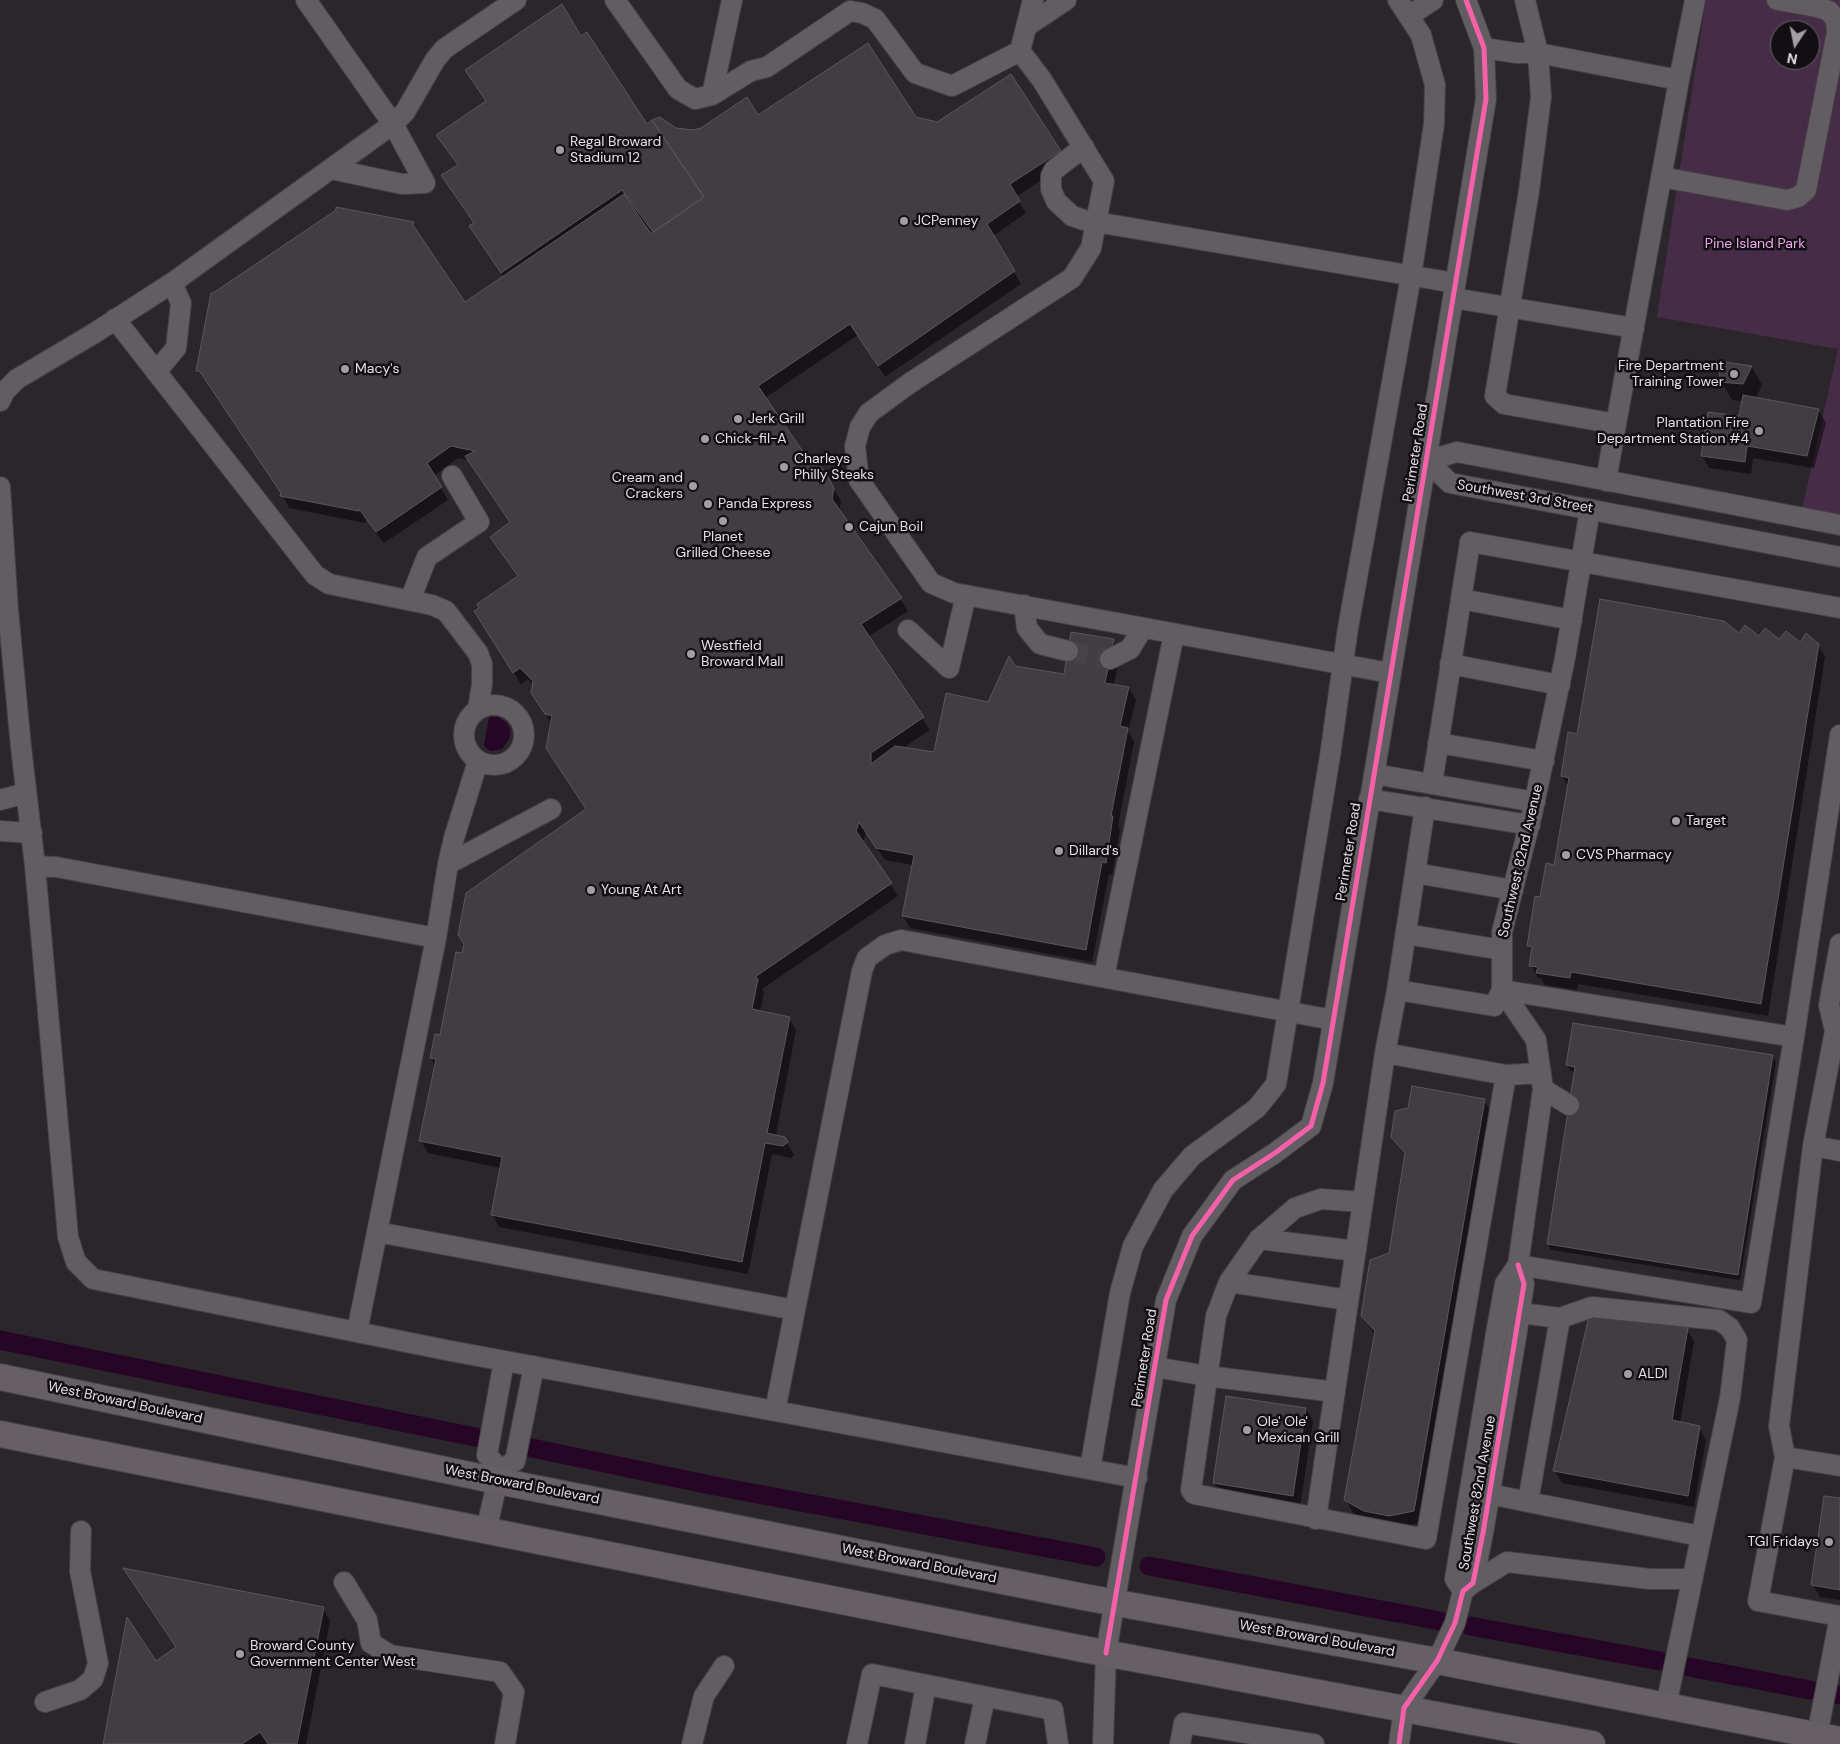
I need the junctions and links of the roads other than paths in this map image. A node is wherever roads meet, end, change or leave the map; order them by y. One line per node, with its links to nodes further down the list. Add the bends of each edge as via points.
1 (306, 0): 19 (street)
2 (516, 0): 19 (street, via 444,49 434,60 405,112)
3 (616, 0): 18 (street, via 678,88 695,99)
4 (732, 0): 18 (street)
5 (1033, 0): 13 (street)
6 (1066, 0): 13 (street)
7 (1433, 0): 12 (street)
8 (1466, 0): 14 (street, Perimeter Road)
9 (1525, 0): 16 (street)
10 (1695, 0): 17 (street)
11 (1777, 0): 22 (street, via 1817,7 1836,20 1837,32 1806,190 1787,200)
12 (1403, 8): 24 (street, via 1421,35 1435,85 1434,124)
13 (1027, 26): 15 (street)
14 (1484, 48): 16 (street); 26 (street, Perimeter Road, via 1486,99)
15 (1020, 51): 18 (street, via 952,86 915,73 875,19 850,11 767,67 751,71); 20 (street)
16 (1538, 53): 17 (street); 27 (street, via 1540,97)
17 (1679, 80): 22 (street)
18 (712, 95)
19 (392, 124): 21 (street); 21 (street, via 424,183 402,184)
20 (1084, 147): 23 (street, via 1104,181); 23 (street, via 1054,170 1051,189 1056,202 1072,216)
21 (331, 169): 25 (street)
22 (1661, 177): 29 (street)
23 (1096, 222): 24 (street); 43 (street, via 1090,248 1072,278 910,383 869,413 860,427 855,446 859,480 931,583)
24 (1411, 276): 26 (street); 54 (street)
25 (172, 283): 28 (street); 30 (street, via 181,304 176,348)
26 (1454, 290): 27 (street); 33 (street, Perimeter Road)
27 (1510, 306): 29 (street); 32 (street, via 1496,396 1504,404)
28 (115, 319): 30 (street); 31 (street, via 17,379)
29 (1634, 328): 32 (street)
30 (156, 372): 45 (street, via 315,575 329,584)
31 (0, 401)
32 (1616, 424): 35 (street)
33 (1427, 461): 35 (street, via 1457,452); 38 (street, Southwest 3rd Street, via 1450,483); 56 (street, Perimeter Road)
34 (452, 476): 45 (street, via 479,522 427,557)
35 (1606, 481): 37 (street)
36 (0, 487): 65 (street)
37 (1648, 489): 39 (street); 40 (street)
38 (1590, 509): 39 (street, Southwest 3rd Street); 42 (street, Southwest 82nd Avenue)
39 (1633, 517): 41 (street, Southwest 3rd Street)
40 (1840, 525)
41 (1840, 557)
42 (1582, 561): 44 (street, via 1470,542); 47 (street); 48 (street, Southwest 82nd Avenue)
43 (966, 595): 46 (street); 50 (street, via 948,668)
44 (1461, 599): 48 (street); 55 (street)
45 (410, 600): 58 (street, via 446,611 478,653 482,664 482,684)
46 (1024, 605): 49 (street); 52 (street, via 1027,628 1040,644)
47 (1840, 608)
48 (1572, 620): 57 (street, Southwest 82nd Avenue)
49 (1143, 628): 51 (street); 53 (street, via 1130,649)
50 (908, 630)
51 (1174, 634): 54 (street); 82 (street)
52 (1068, 651)
53 (1110, 659)
54 (1342, 664): 56 (street); 85 (street)
55 (1450, 664): 57 (street); 60 (street)
56 (1390, 673): 63 (street, Perimeter Road)
57 (1560, 685): 62 (street, Southwest 82nd Avenue)
58 (478, 709): 61 (street, via 470,716 463,735 469,754); 61 (street, via 497,705 515,712 524,730 524,740 515,757 506,762 497,765)
59 (1840, 735): 88 (street)
60 (1438, 743): 62 (street); 64 (street)
61 (478, 760): 74 (street)
62 (1544, 761): 68 (street, Southwest 82nd Avenue)
63 (1374, 774): 64 (street); 67 (street, Perimeter Road)
64 (1432, 784): 68 (street)
65 (26, 793): 66 (street); 73 (street)
66 (0, 800)
67 (1370, 800): 69 (street); 86 (street, Perimeter Road)
68 (1535, 802): 71 (street, Southwest 82nd Avenue)
69 (1425, 808): 71 (street); 76 (street)
70 (551, 809): 74 (street)
71 (1530, 825): 77 (street, Southwest 82nd Avenue)
72 (0, 831): 73 (street)
73 (32, 832): 75 (street)
74 (448, 864): 79 (street)
75 (35, 866): 79 (street, via 56,867); 105 (street, via 68,1237 76,1262 93,1279)
76 (1415, 873): 77 (street); 78 (street)
77 (1513, 890): 81 (street, Southwest 82nd Avenue, via 1502,932)
78 (1406, 934): 81 (street); 83 (street)
79 (436, 938): 96 (street)
80 (1840, 944): 87 (street, via 1829,1005)
81 (1502, 950): 84 (street, Southwest 82nd Avenue)
82 (1104, 977): 85 (street); 102 (street, via 901,940 884,945 867,958)
83 (1397, 990): 84 (street, via 1494,1006); 89 (street)
84 (1502, 990): 88 (street); 91 (street, Southwest 82nd Avenue, via 1536,1040)
85 (1288, 1012): 86 (street); 118 (street, via 1276,1084 1257,1108 1192,1156 1163,1190 1133,1246 1120,1293)
86 (1333, 1020): 108 (street, Perimeter Road, via 1323,1082 1311,1126 1234,1180 1192,1236 1166,1300)
87 (1838, 1032): 93 (street)
88 (1794, 1037): 99 (street, via 1750,1302)
89 (1385, 1053): 90 (street); 95 (street)
90 (1506, 1075): 91 (street); 123 (street, via 1426,1539)
91 (1542, 1081): 92 (street); 99 (street, Southwest 82nd Avenue)
92 (1569, 1104)
93 (1813, 1146): 94 (street); 116 (street, via 1779,1426)
94 (1840, 1151)
95 (1363, 1202): 97 (street, via 1321,1199 1295,1208); 98 (street)
96 (377, 1232): 102 (street); 105 (street)
97 (1259, 1239): 98 (street); 100 (street)
98 (1356, 1251): 101 (street)
99 (1518, 1265): 103 (street, Southwest 82nd Avenue, via 1524,1284); 113 (street, Southwest 82nd Avenue, via 1504,1284)
100 (1229, 1282): 101 (street); 109 (street, via 1216,1316)
101 (1348, 1300): 111 (street)
102 (795, 1310): 112 (street)
103 (1520, 1313): 104 (street); 114 (street, Southwest 82nd Avenue)
104 (1560, 1318): 122 (street); 126 (street, via 1592,1307 1718,1320 1730,1328 1737,1340 1730,1398)
105 (357, 1332): 106 (street)
106 (504, 1360): 107 (street); 119 (street, via 487,1455)
107 (534, 1366): 112 (street); 119 (street, via 515,1461)
108 (1155, 1367): 109 (street); 120 (street, Perimeter Road)
109 (1207, 1376): 111 (street); 123 (street, via 1192,1493)
110 (0, 1377): 119 (main road, West Broward Boulevard)
111 (1335, 1392): 123 (street)
112 (775, 1411): 118 (street)
113 (1481, 1426): 114 (street); 129 (street, Southwest 82nd Avenue, via 1455,1578)
114 (1501, 1430): 121 (street, Southwest 82nd Avenue)
115 (0, 1434): 125 (main road)
116 (1785, 1457): 117 (street); 131 (street, via 1758,1601)
117 (1840, 1466)
118 (1090, 1469): 120 (street)
119 (499, 1476): 125 (street); 130 (main road, West Broward Boulevard)
120 (1137, 1478): 130 (street, Perimeter Road)
121 (1490, 1494): 122 (street); 129 (street, Southwest 82nd Avenue)
122 (1528, 1502): 126 (street)
123 (1316, 1519)
124 (81, 1531): 137 (street, via 80,1571 98,1663 93,1679 80,1690)
125 (486, 1531): 132 (main road)
126 (1700, 1536): 127 (street)
127 (1692, 1578): 129 (street, via 1650,1579 1507,1562); 138 (street)
128 (344, 1582): 141 (street, via 367,1620 371,1643 390,1655 500,1672 514,1692)
129 (1468, 1587): 133 (street, Southwest 82nd Avenue)
130 (1116, 1602): 132 (street, Perimeter Road); 133 (main road, West Broward Boulevard)
131 (1840, 1616): 140 (street)
132 (1106, 1653): 139 (main road); 147 (street, Perimeter Road)
133 (1437, 1661): 138 (main road, West Broward Boulevard); 139 (street, Southwest 82nd Avenue)
134 (724, 1666): 142 (street, via 704,1696)
135 (926, 1685): 136 (street); 143 (street, via 872,1674); 144 (street)
136 (985, 1696): 145 (street); 146 (street, via 1053,1710)
137 (45, 1702)
138 (1666, 1706): 140 (main road, West Broward Boulevard)
139 (1404, 1708): 150 (street); 151 (main road)
140 (1828, 1738)
141 (505, 1744)
142 (692, 1744)
143 (857, 1744)
144 (914, 1744)
145 (975, 1744)
146 (1058, 1744)
147 (1103, 1744)
148 (1180, 1744): 149 (street, via 1184,1723)
149 (1314, 1744)
150 (1399, 1744)
151 (1592, 1744)

